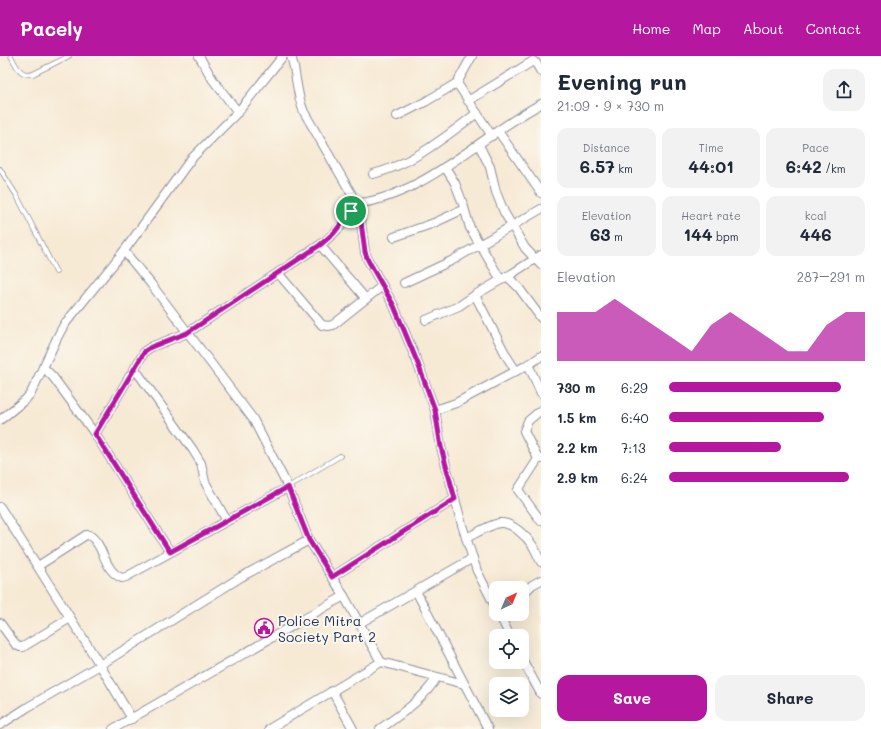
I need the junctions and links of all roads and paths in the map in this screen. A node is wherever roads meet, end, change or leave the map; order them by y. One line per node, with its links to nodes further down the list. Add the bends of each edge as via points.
1 (11, 56): 2 (lane, via 19,70 27,75)
2 (69, 56)
3 (198, 56): 11 (street)
4 (283, 56): 11 (street)
5 (291, 56): 20 (street, via 299,100 351,193)
6 (472, 56): 8 (street)
7 (541, 72): 9 (street, via 533,61)
8 (457, 83): 9 (street); 13 (street)
9 (468, 100): 12 (street)
10 (540, 107): 14 (street, via 523,114)
11 (238, 112): 27 (street, via 191,159)
12 (477, 113): 14 (street); 18 (street, via 414,157 386,171)
13 (397, 116)
14 (495, 133): 15 (street); 19 (street)
15 (479, 145): 16 (street); 23 (street, via 490,167 496,192)
16 (445, 167): 20 (street, via 413,186); 21 (street)
17 (0, 169): 29 (lane, via 17,196)
18 (373, 174)
19 (541, 193)
20 (352, 208): 25 (street, via 334,233); 33 (street, via 361,222 368,260)
21 (464, 209): 24 (street); 26 (street)
22 (541, 209): 23 (street)
23 (511, 226): 26 (street); 28 (street, via 525,248)
24 (394, 237)
25 (320, 245): 30 (street); 35 (street)
26 (479, 245): 31 (street); 32 (street)
27 (124, 251): 38 (street); 41 (street, via 64,325)
28 (539, 260): 31 (street)
29 (56, 272)
30 (278, 272): 35 (street, via 322,325 333,325); 38 (street)
31 (504, 278): 34 (street); 36 (street, via 519,288)
32 (404, 283)
33 (382, 286): 35 (street); 45 (street, via 399,317)
34 (475, 295): 37 (street, via 459,306); 43 (street)
35 (366, 299)
36 (541, 318)
37 (426, 320)
38 (187, 333): 42 (street, via 151,347 142,355); 51 (street, via 253,419)
39 (541, 356): 40 (street)
40 (528, 364): 43 (street); 44 (street)
41 (43, 367): 47 (street, via 31,393); 48 (street)
42 (135, 370): 48 (street); 54 (street, via 193,450 201,464 207,486)
43 (516, 371): 45 (street, via 456,403)
44 (541, 393)
45 (435, 410): 52 (street, via 441,447)
46 (541, 410): 50 (street, via 528,421 524,431)
47 (0, 420)
48 (95, 434): 58 (street)
49 (340, 456): 51 (lane)
50 (540, 459): 55 (street, via 518,490)
51 (288, 487): 54 (street); 57 (street)
52 (455, 499): 56 (street); 62 (street)
53 (0, 507): 61 (street)
54 (226, 521): 58 (street)
55 (541, 521)
56 (466, 538): 59 (street); 60 (street, via 494,525 508,524 528,540)
57 (309, 540): 62 (street); 72 (street, via 241,577)
58 (170, 552): 61 (street, via 122,578 112,572 96,541 86,535)
59 (473, 558): 65 (street); 66 (street)
60 (541, 562)
61 (38, 566): 68 (street)
62 (332, 577): 67 (street)
63 (541, 580): 64 (street)
64 (529, 588)
65 (416, 591): 70 (street); 75 (street)
66 (489, 594)
67 (344, 596): 70 (street); 79 (street)
68 (70, 618): 69 (street, via 23,647 16,645); 72 (street)
69 (0, 623)
70 (360, 623): 71 (street)
71 (381, 662): 74 (street); 77 (street)
72 (100, 665): 79 (street); 80 (street)
73 (529, 669): 76 (street)
74 (438, 677): 75 (street); 85 (street, via 408,709)
75 (464, 684): 81 (street)
76 (539, 684): 78 (street)
77 (332, 691): 83 (street); 84 (street)
78 (541, 694)
79 (132, 718): 82 (street)
80 (0, 726)
81 (484, 728)
82 (114, 729)
83 (270, 729)
84 (353, 729)
85 (380, 729)

